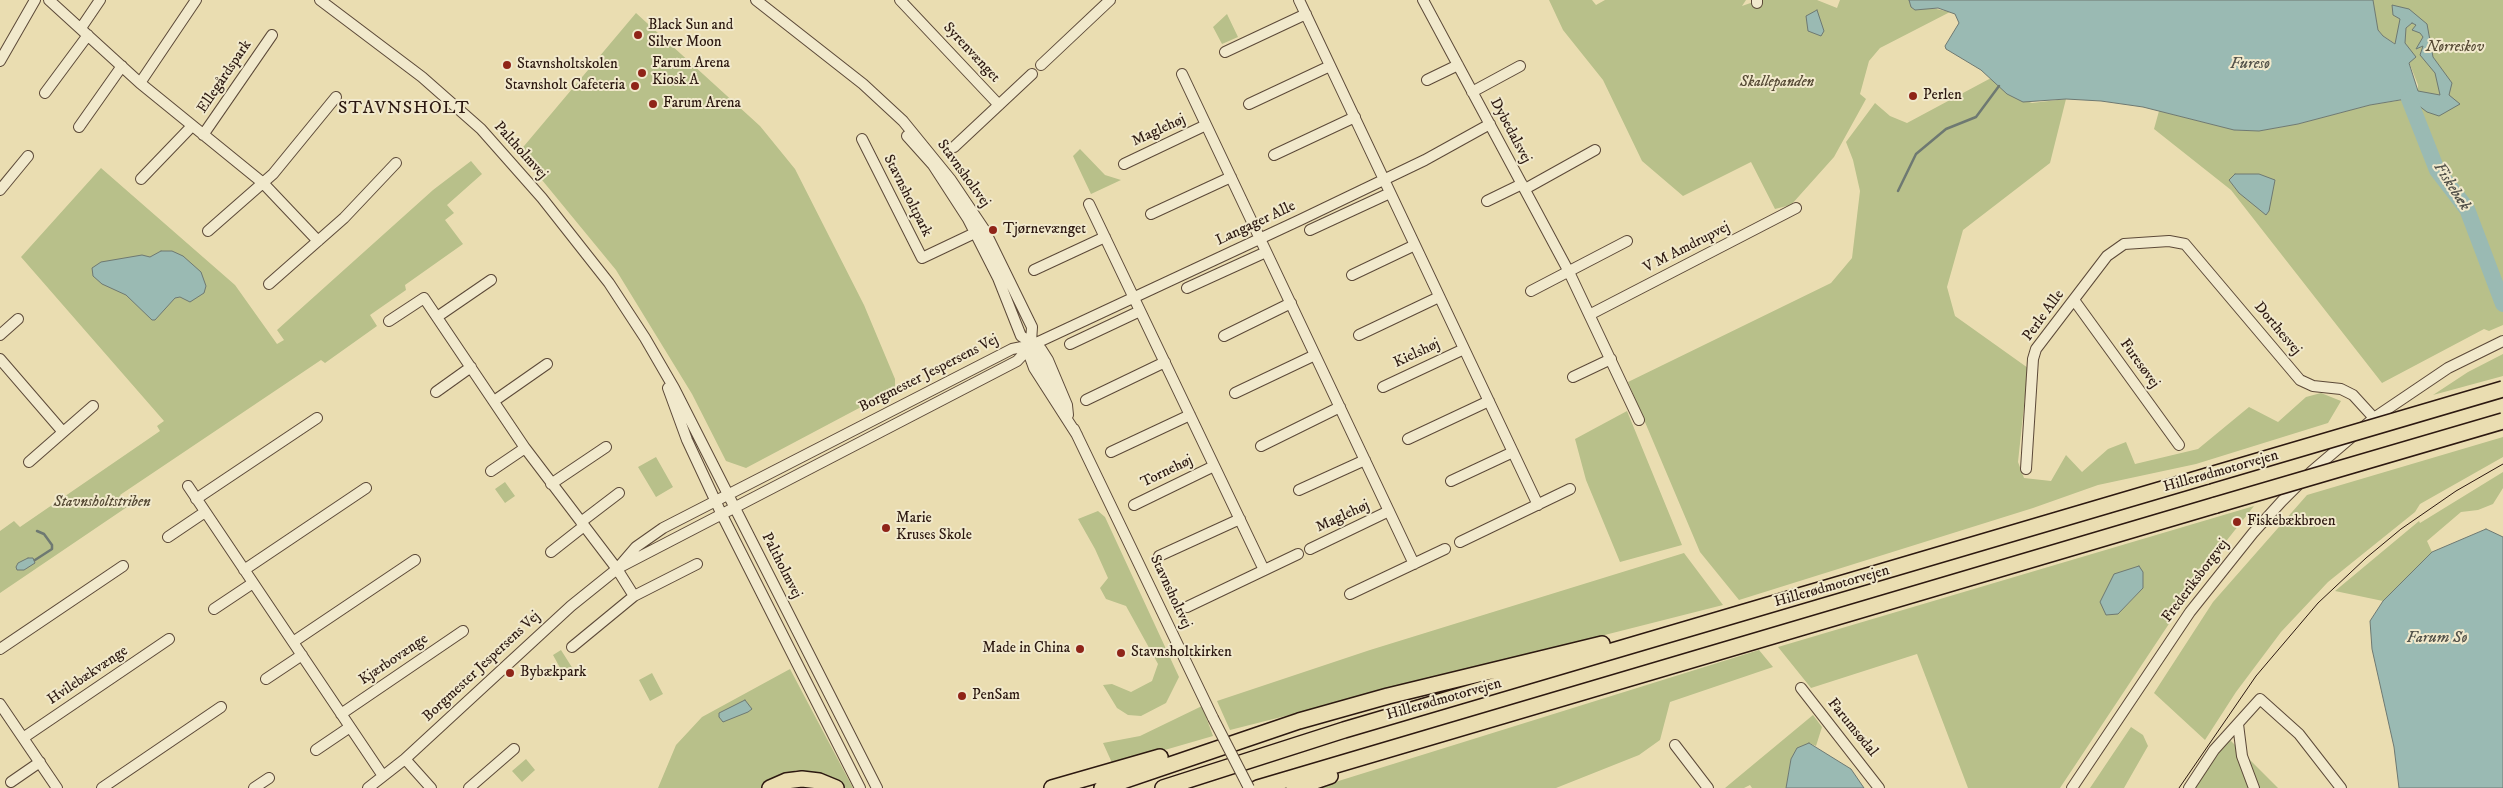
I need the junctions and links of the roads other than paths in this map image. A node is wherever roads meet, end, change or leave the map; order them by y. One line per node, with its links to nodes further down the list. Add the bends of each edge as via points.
1 (34, 0): 14 (street)
2 (49, 0): 12 (street, Ellegårdspark)
3 (100, 0): 12 (street)
4 (196, 0): 25 (street)
5 (320, 0): 89 (street, Paltholmvej, via 422,77 481,129 578,242)
6 (756, 0): 57 (street, Stavnsholtvej, via 863,84 890,111)
7 (900, 0): 30 (street, Syrenvænget)
8 (1110, 0): 17 (street)
9 (1299, 0): 11 (street, Kielshøj)
10 (1423, 0): 18 (street, Dybedalsvej)
11 (1306, 14): 15 (street); 20 (street, Kielshøj)
12 (84, 31): 19 (street, Ellegårdspark); 27 (street)
13 (272, 35): 36 (street, Ellegårdspark)
14 (3, 48): 16 (street)
15 (1225, 52)
16 (0, 61)
17 (1041, 65)
18 (1458, 65): 24 (street); 26 (street, Dybedalsvej)
19 (122, 66): 25 (street, Ellegårdspark); 34 (street)
20 (1330, 66): 29 (street); 31 (street, Kielshøj)
21 (1520, 66): 26 (street, Dybedalsvej)
22 (1032, 74): 30 (street)
23 (1182, 74): 33 (street, Maglehøj)
24 (1427, 80)
25 (140, 83): 35 (street, Ellegårdspark)
26 (1472, 92): 32 (street, Dybedalsvej)
27 (44, 93)
28 (336, 97): 47 (street)
29 (1249, 104)
30 (999, 105): 38 (street)
31 (1355, 118): 40 (street); 46 (street, Kielshøj)
32 (1490, 124): 46 (street, Langager Alle); 48 (street, Dybedalsvej)
33 (1206, 125): 43 (street, Maglehøj); 44 (street, Maglehøj)
34 (79, 126)
35 (192, 126): 36 (street, Ellegårdspark); 45 (street, Ellegårdspark)
36 (203, 135): 47 (street, Ellegårdspark)
37 (862, 139): 57 (street, Stavnsholtpark, via 922,258)
38 (954, 147)
39 (1595, 150): 48 (street, Dybedalsvej)
40 (1274, 155)
41 (28, 156): 49 (street)
42 (396, 163): 60 (street)
43 (1124, 164)
44 (1231, 177): 54 (street); 59 (street, Maglehøj)
45 (141, 179)
46 (1384, 179): 50 (street, Kielshøj); 59 (street, Langager Alle)
47 (263, 183): 56 (street); 60 (street, Ellegårdspark)
48 (1523, 186): 51 (street, Dybedalsvej); 66 (street, Dybedalsvej)
49 (0, 190)
50 (1390, 193): 55 (street); 63 (street, Kielshøj)
51 (1487, 201)
52 (1090, 204): 58 (street, Tornehøj)
53 (1796, 208): 77 (street, V M Amdrupvej)
54 (1151, 214)
55 (1310, 230)
56 (208, 231)
57 (980, 231): 86 (street, Stavnsholtvej, via 1032,326)
58 (1105, 237): 65 (street); 73 (street, Tornehøj)
59 (1260, 238): 64 (street, Maglehøj); 73 (street, Langager Alle)
60 (318, 241): 69 (street)
61 (1628, 241): 66 (street)
62 (2169, 241): 74 (street, Perle Alle, via 2124,244 2107,256); 107 (street, Dorthesvej, via 2185,244 2300,380 2313,386 2341,389 2353,395)
63 (1415, 245): 67 (street); 72 (street, Kielshøj)
64 (1266, 252): 70 (street); 75 (street, Maglehøj)
65 (1034, 270)
66 (1569, 272): 71 (street); 77 (street, Dybedalsvej)
67 (1352, 275)
68 (491, 280): 78 (street)
69 (269, 284)
70 (1187, 288)
71 (1531, 291)
72 (1440, 296): 82 (street); 87 (street, Kielshøj)
73 (1134, 297): 76 (street, Tornehøj); 86 (street, Langager Alle)
74 (2074, 300): 113 (street, Furesøvej); 122 (street, Perle Alle, via 2041,342 2033,358)
75 (1290, 303): 83 (street); 88 (street, Maglehøj)
76 (1140, 311): 85 (street); 91 (street, Tornehøj)
77 (1591, 314): 90 (street, Dybedalsvej)
78 (437, 317): 80 (street, via 424,298); 94 (street)
79 (18, 320): 81 (street)
80 (389, 321)
81 (0, 335)
82 (1359, 335)
83 (1224, 336)
84 (2503, 340): 107 (street, Frederiksborgvej, via 2440,373)
85 (1070, 344)
86 (1032, 345): 111 (street, Stavnsholtvej, via 1030,357 1034,368); 111 (street, Stavnsholtvej, via 1041,349 1048,360); 131 (street, Borgmester Jespersens Vej, via 1012,350); 136 (street, Borgmester Jespersens Vej, via 1017,361)
87 (1464, 349): 96 (street, Kielshøj); 102 (street, Kielshøj)
88 (1315, 355): 99 (street); 104 (street, Maglehøj)
89 (657, 359): 131 (street, Paltholmvej); 133 (street, Paltholmvej, via 686,440)
90 (1611, 359): 95 (street); 108 (street, Dybedalsvej)
91 (1165, 362): 100 (street); 105 (street, Tornehøj)
92 (547, 364): 101 (street)
93 (2, 365): 110 (street)
94 (471, 367): 98 (street); 101 (street)
95 (1573, 377)
96 (1383, 387)
97 (2503, 389): 166 (highway, Hillerødmotorvejen, bridge)
98 (436, 392)
99 (1235, 393)
100 (1086, 400)
101 (494, 401): 116 (street)
102 (1489, 401): 112 (street); 118 (street, Kielshøj)
103 (93, 406): 110 (street)
104 (1340, 407): 114 (street); 119 (street, Maglehøj)
105 (1190, 415): 117 (street); 121 (street, Tornehøj)
106 (317, 418): 132 (street)
107 (2374, 418): 206 (street, Frederiksborgvej, via 2292,491 2225,566 2190,612)
108 (1639, 420)
109 (2503, 421): 178 (highway, Hillerødmotorvejen, bridge)
110 (63, 432): 120 (street)
111 (1077, 435): 201 (street, Stavnsholtvej, bridge)
112 (1408, 439)
113 (2178, 445)
114 (1261, 446)
115 (606, 447): 125 (street)
116 (525, 448): 123 (street); 125 (street)
117 (1112, 452)
118 (1513, 452): 124 (street); 134 (street, Kielshøj)
119 (1365, 460): 129 (street); 137 (street, Maglehøj)
120 (29, 462)
121 (1214, 466): 135 (street, Tornehøj); 140 (street, Tornehøj)
122 (2026, 469)
123 (491, 472)
124 (1451, 481)
125 (551, 484): 141 (street)
126 (188, 486): 132 (street)
127 (366, 488): 154 (street)
128 (1570, 489): 134 (street)
129 (1299, 490)
130 (619, 493): 141 (street)
131 (728, 494): 133 (street, Borgmester Jespersens Vej); 136 (street, Paltholmvej)
132 (196, 499): 138 (street)
133 (715, 500): 139 (street, Paltholmvej); 153 (street, Borgmester Jespersens Vej, via 663,528 636,547)
134 (1538, 504): 143 (street)
135 (1134, 506)
136 (735, 508): 139 (street, Borgmester Jespersens Vej); 170 (street, Paltholmvej)
137 (1389, 511): 144 (street, Maglehøj); 151 (street, Maglehøj)
138 (205, 512): 142 (street); 154 (street)
139 (722, 515): 153 (street, Borgmester Jespersens Vej); 172 (street, Paltholmvej)
140 (1240, 519): 148 (street); 155 (street, Tornehøj)
141 (582, 524): 146 (street); 153 (street)
142 (168, 537)
143 (1460, 542)
144 (1310, 549)
145 (1445, 549): 151 (street)
146 (550, 552)
147 (1298, 554): 155 (street)
148 (1159, 556)
149 (415, 560): 163 (street)
150 (697, 564): 158 (street)
151 (1414, 564): 157 (street)
152 (122, 566): 165 (street)
153 (616, 569): 158 (street); 183 (street, Borgmester Jespersens Vej, via 571,606)
154 (244, 570): 156 (street)
155 (1264, 570): 159 (street)
156 (253, 583): 160 (street); 163 (street)
157 (1350, 594)
158 (634, 596): 164 (street)
159 (1187, 607)
160 (214, 609)
161 (463, 631): 174 (street, Kjærbovænge)
162 (169, 638): 179 (street, Hvilebækvænge)
163 (293, 642): 167 (street)
164 (572, 647)
165 (0, 648)
166 (1616, 650): 175 (highway, via 1609,642); 200 (highway, Hillerødmotorvejen, via 1288,746)
167 (302, 655): 168 (street); 174 (street)
168 (266, 679)
169 (1800, 688): 205 (street, Farumsødal)
170 (832, 699): 172 (street); 197 (street, Paltholmvej)
171 (0, 704): 179 (street)
172 (818, 706): 196 (street, Paltholmvej)
173 (221, 707): 189 (street)
174 (341, 714): 177 (street)
175 (1299, 721): 198 (highway, via 1256,730); 199 (highway)
176 (2238, 724): 207 (street, via 2214,750); 208 (street, via 2242,756 2249,782); 209 (street, via 2260,699 2299,734)
177 (350, 727): 182 (street); 185 (street)
178 (1454, 729): 202 (highway, Hillerødmotorvejen); 203 (highway, via 1383,759)
179 (23, 738): 184 (street)
180 (1674, 746): 204 (street)
181 (514, 749): 193 (street)
182 (316, 750)
183 (405, 759): 185 (street, Borgmester Jespersens Vej); 192 (street)
184 (40, 762): 187 (street); 188 (street)
185 (383, 776): 191 (street, Borgmester Jespersens Vej)
186 (269, 778): 190 (street)
187 (11, 782)
188 (57, 788)
189 (102, 788)
190 (254, 788)
191 (368, 788)
192 (431, 788)
193 (469, 788)
194 (770, 788): 195 (highway, via 802,779)
195 (836, 788)
196 (860, 788)
197 (877, 788)
198 (1052, 788)
199 (1102, 788)
200 (1163, 788)
201 (1249, 788)
202 (1258, 788)
203 (1294, 788)
204 (1708, 788)
205 (1878, 788)
206 (2072, 788)
207 (2189, 788)
208 (2254, 788)
209 (2341, 788)

